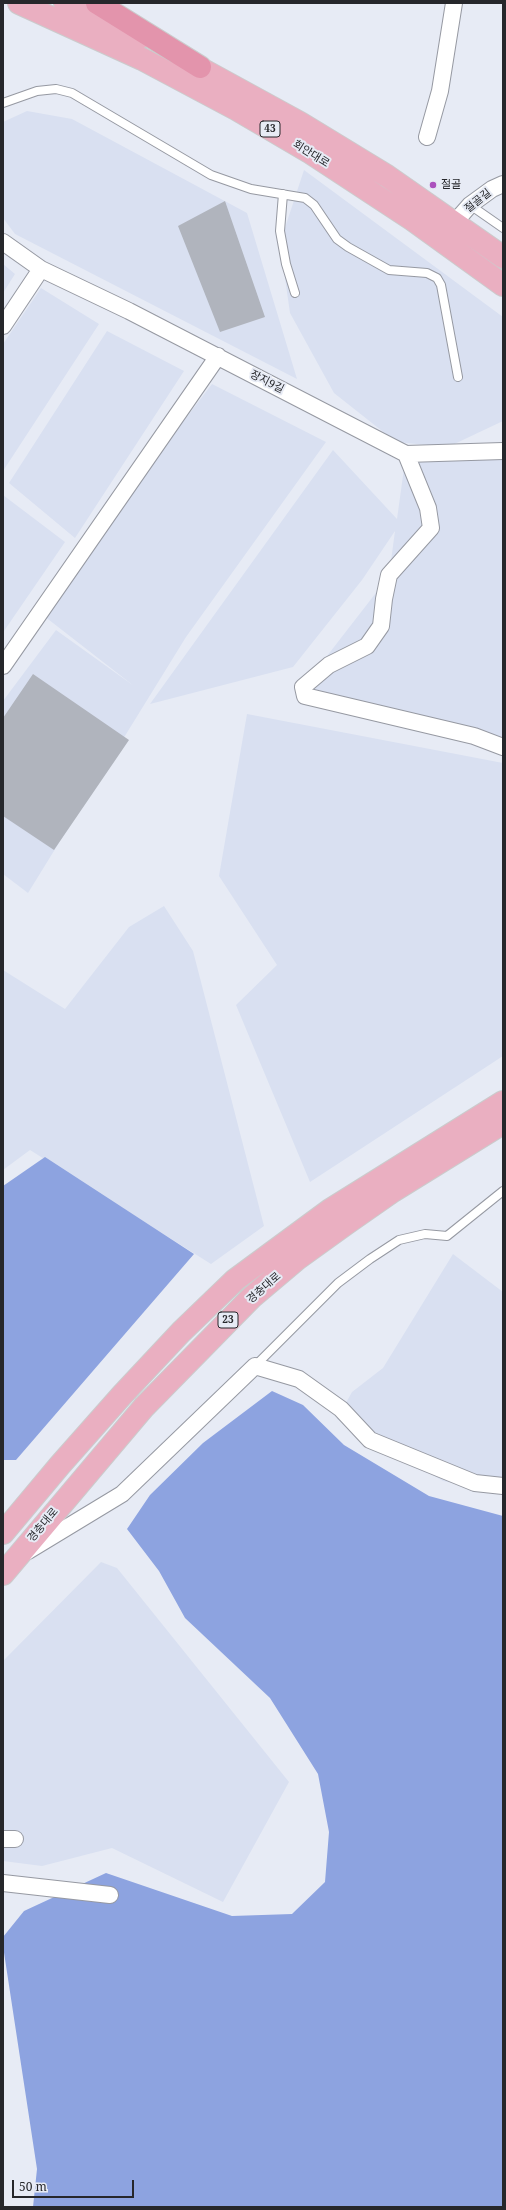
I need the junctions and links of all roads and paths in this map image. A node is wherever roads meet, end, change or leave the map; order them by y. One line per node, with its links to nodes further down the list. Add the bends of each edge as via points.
1 (19, 3): 16 (main road, 회안대로 / 43, via 142,59 236,109 311,153 407,216)
2 (65, 3): 5 (main road, 회안대로 / 43)
3 (97, 3): 5 (highway)
4 (454, 3): 7 (street, via 440,91)
5 (200, 67): 11 (main road, 회안대로 / 43, via 300,123 387,176)
6 (3, 103): 9 (lane, via 37,91 56,89 72,93 211,175 251,189)
7 (427, 137)
8 (503, 184): 10 (street, 절골길)
9 (283, 194): 17 (lane, via 280,230 286,264); 20 (lane, via 305,198 314,205 337,239 389,270 427,273 437,278)
10 (470, 206): 11 (street, 절골길); 12 (lane)
11 (455, 222): 14 (main road, 회안대로 / 43)
12 (503, 228)
13 (3, 242): 15 (street, 장지9길)
14 (503, 257)
15 (41, 269): 18 (street); 19 (street, 장지9길)
16 (503, 285)
17 (295, 293)
18 (3, 326)
19 (218, 356): 22 (street, 장지9길); 23 (street)
20 (458, 377)
21 (499, 450): 22 (street, 장지9길)
22 (406, 454): 24 (street, via 428,508 431,528 389,576 380,626 367,646 329,665 303,687 306,696 474,736)
23 (3, 666)
24 (503, 747)
25 (503, 1102): 32 (main road, 경충대로 / 23, via 330,1210 235,1280 181,1332 122,1395 60,1464)
26 (503, 1123): 29 (main road, 경충대로 / 23, via 393,1191)
27 (503, 1141): 29 (main road)
28 (503, 1191): 30 (lane, via 447,1236 425,1234 399,1240 370,1259 338,1282)
29 (297, 1259): 33 (main road, 경충대로 / 23, via 252,1297 144,1407)
30 (255, 1366): 31 (street, via 299,1379 341,1409 370,1440 474,1483); 33 (street, via 122,1494)
31 (503, 1486)
32 (3, 1534)
33 (9, 1566)
34 (3, 1883): 35 (street)
35 (110, 1895)

